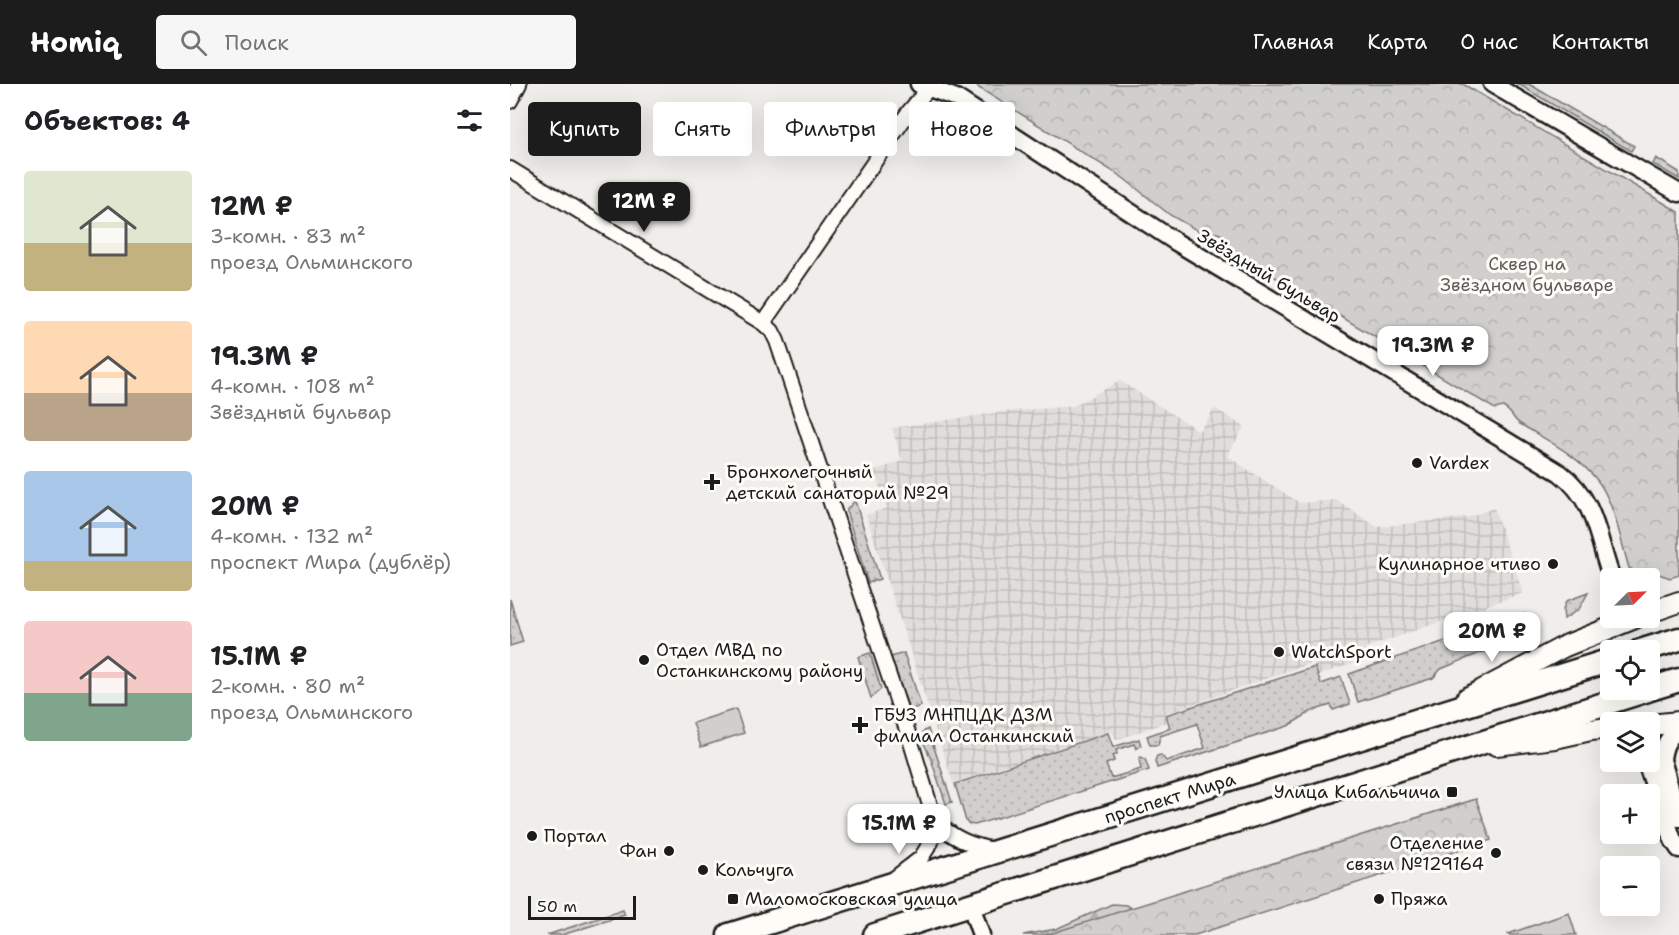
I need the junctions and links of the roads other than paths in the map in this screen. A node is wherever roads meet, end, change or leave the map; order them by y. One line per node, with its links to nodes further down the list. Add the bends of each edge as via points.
1 (519, 84): 4 (street)
2 (1492, 84): 6 (street)
3 (926, 86): 7 (street); 8 (street, Звёздный бульвар, via 956,98 1176,242 1560,473 1585,499)
4 (510, 101)
5 (510, 169): 7 (street)
6 (1679, 193)
7 (763, 323): 29 (street, via 780,348)
8 (1609, 568)
9 (1660, 602): 10 (street)
10 (1679, 602): 11 (main road)
11 (1660, 609)
12 (1610, 628): 19 (main road, via 1565,646)
13 (1679, 639): 14 (main road)
14 (1660, 645)
15 (1600, 663): 19 (main road, проспект Мира)
16 (1679, 680): 17 (main road)
17 (1660, 686)
18 (1617, 700): 26 (main road)
19 (1437, 714): 31 (main road, проспект Мира)
20 (1679, 722): 21 (main road)
21 (1660, 724)
22 (1600, 729): 24 (main road)
23 (1679, 729): 28 (street, via 1668,739 1662,760)
24 (1591, 730): 25 (street); 26 (main road)
25 (1600, 731)
26 (1463, 749): 33 (main road)
27 (1649, 772): 30 (street, via 1672,840)
28 (1679, 818)
29 (935, 822): 31 (street, via 952,836); 32 (street, via 931,842 921,858)
30 (1679, 849)
31 (1002, 851): 32 (main road, проспект Мира)
32 (870, 892): 34 (main road, проспект Мира)
33 (971, 906): 35 (main road); 36 (street)
34 (729, 935)
35 (874, 935)
36 (981, 935)

